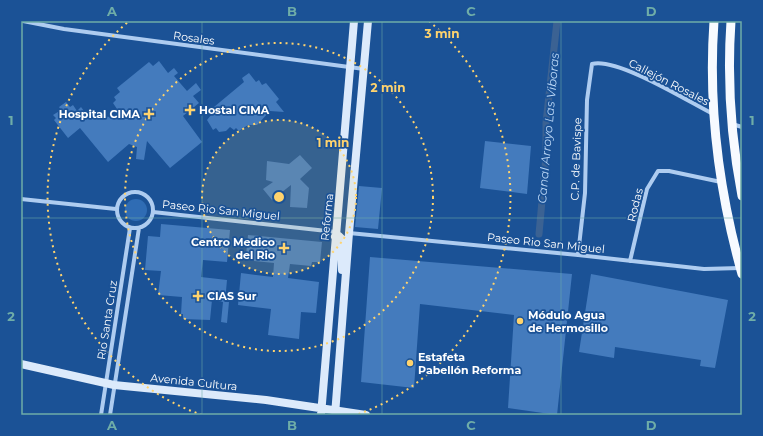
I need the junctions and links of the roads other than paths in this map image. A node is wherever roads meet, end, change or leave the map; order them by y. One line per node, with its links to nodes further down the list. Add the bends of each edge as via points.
1 (23, 21): 7 (street, Rosales)
2 (354, 21): 7 (main road, Reforma)
3 (368, 21): 8 (main road)
4 (714, 21): 9 (main road)
5 (731, 21): 10 (main road)
6 (592, 64): 9 (street, Callejón Rosales, via 616,66 634,73); 22 (street, C.P. de Bavispe, via 587,100 585,193)
7 (350, 69): 8 (street, Rosales); 13 (main road, Reforma)
8 (364, 69): 20 (main road)
9 (713, 114): 12 (main road)
10 (732, 124): 11 (street); 14 (main road)
11 (742, 127)
12 (721, 182): 23 (street, Rodas, via 658,171 647,189); 24 (main road)
13 (341, 186): 20 (main road, via 348,190); 21 (main road, Reforma)
14 (742, 196)
15 (21, 199): 16 (street)
16 (116, 209): 17 (street, via 118,202 127,194 139,192 150,199); 18 (street, via 120,221)
17 (153, 212): 19 (street, via 149,222); 21 (street, Paseo Rio San Miguel)
18 (130, 228): 19 (street); 27 (street, Rio Santa Cruz)
19 (139, 228): 27 (street, Rio Santa Cruz, via 122,346)
20 (349, 229): 22 (street, Paseo Rio San Miguel); 25 (main road)
21 (335, 234): 25 (main road, via 342,239 341,268); 28 (main road, Reforma)
22 (578, 255): 23 (street, Paseo Rio San Miguel)
23 (630, 261): 24 (street, Paseo Rio San Miguel)
24 (741, 270)
25 (346, 276): 29 (main road)
26 (21, 364): 27 (main road, Avenida Cultura)
27 (110, 384): 28 (main road, Avenida Cultura); 30 (street, Rio Santa Cruz); 31 (street, Rio Santa Cruz)
28 (321, 411): 29 (main road, Avenida Cultura)
29 (335, 412): 32 (main road, Avenida Cultura)
30 (100, 415)
31 (110, 415)
32 (366, 415)

